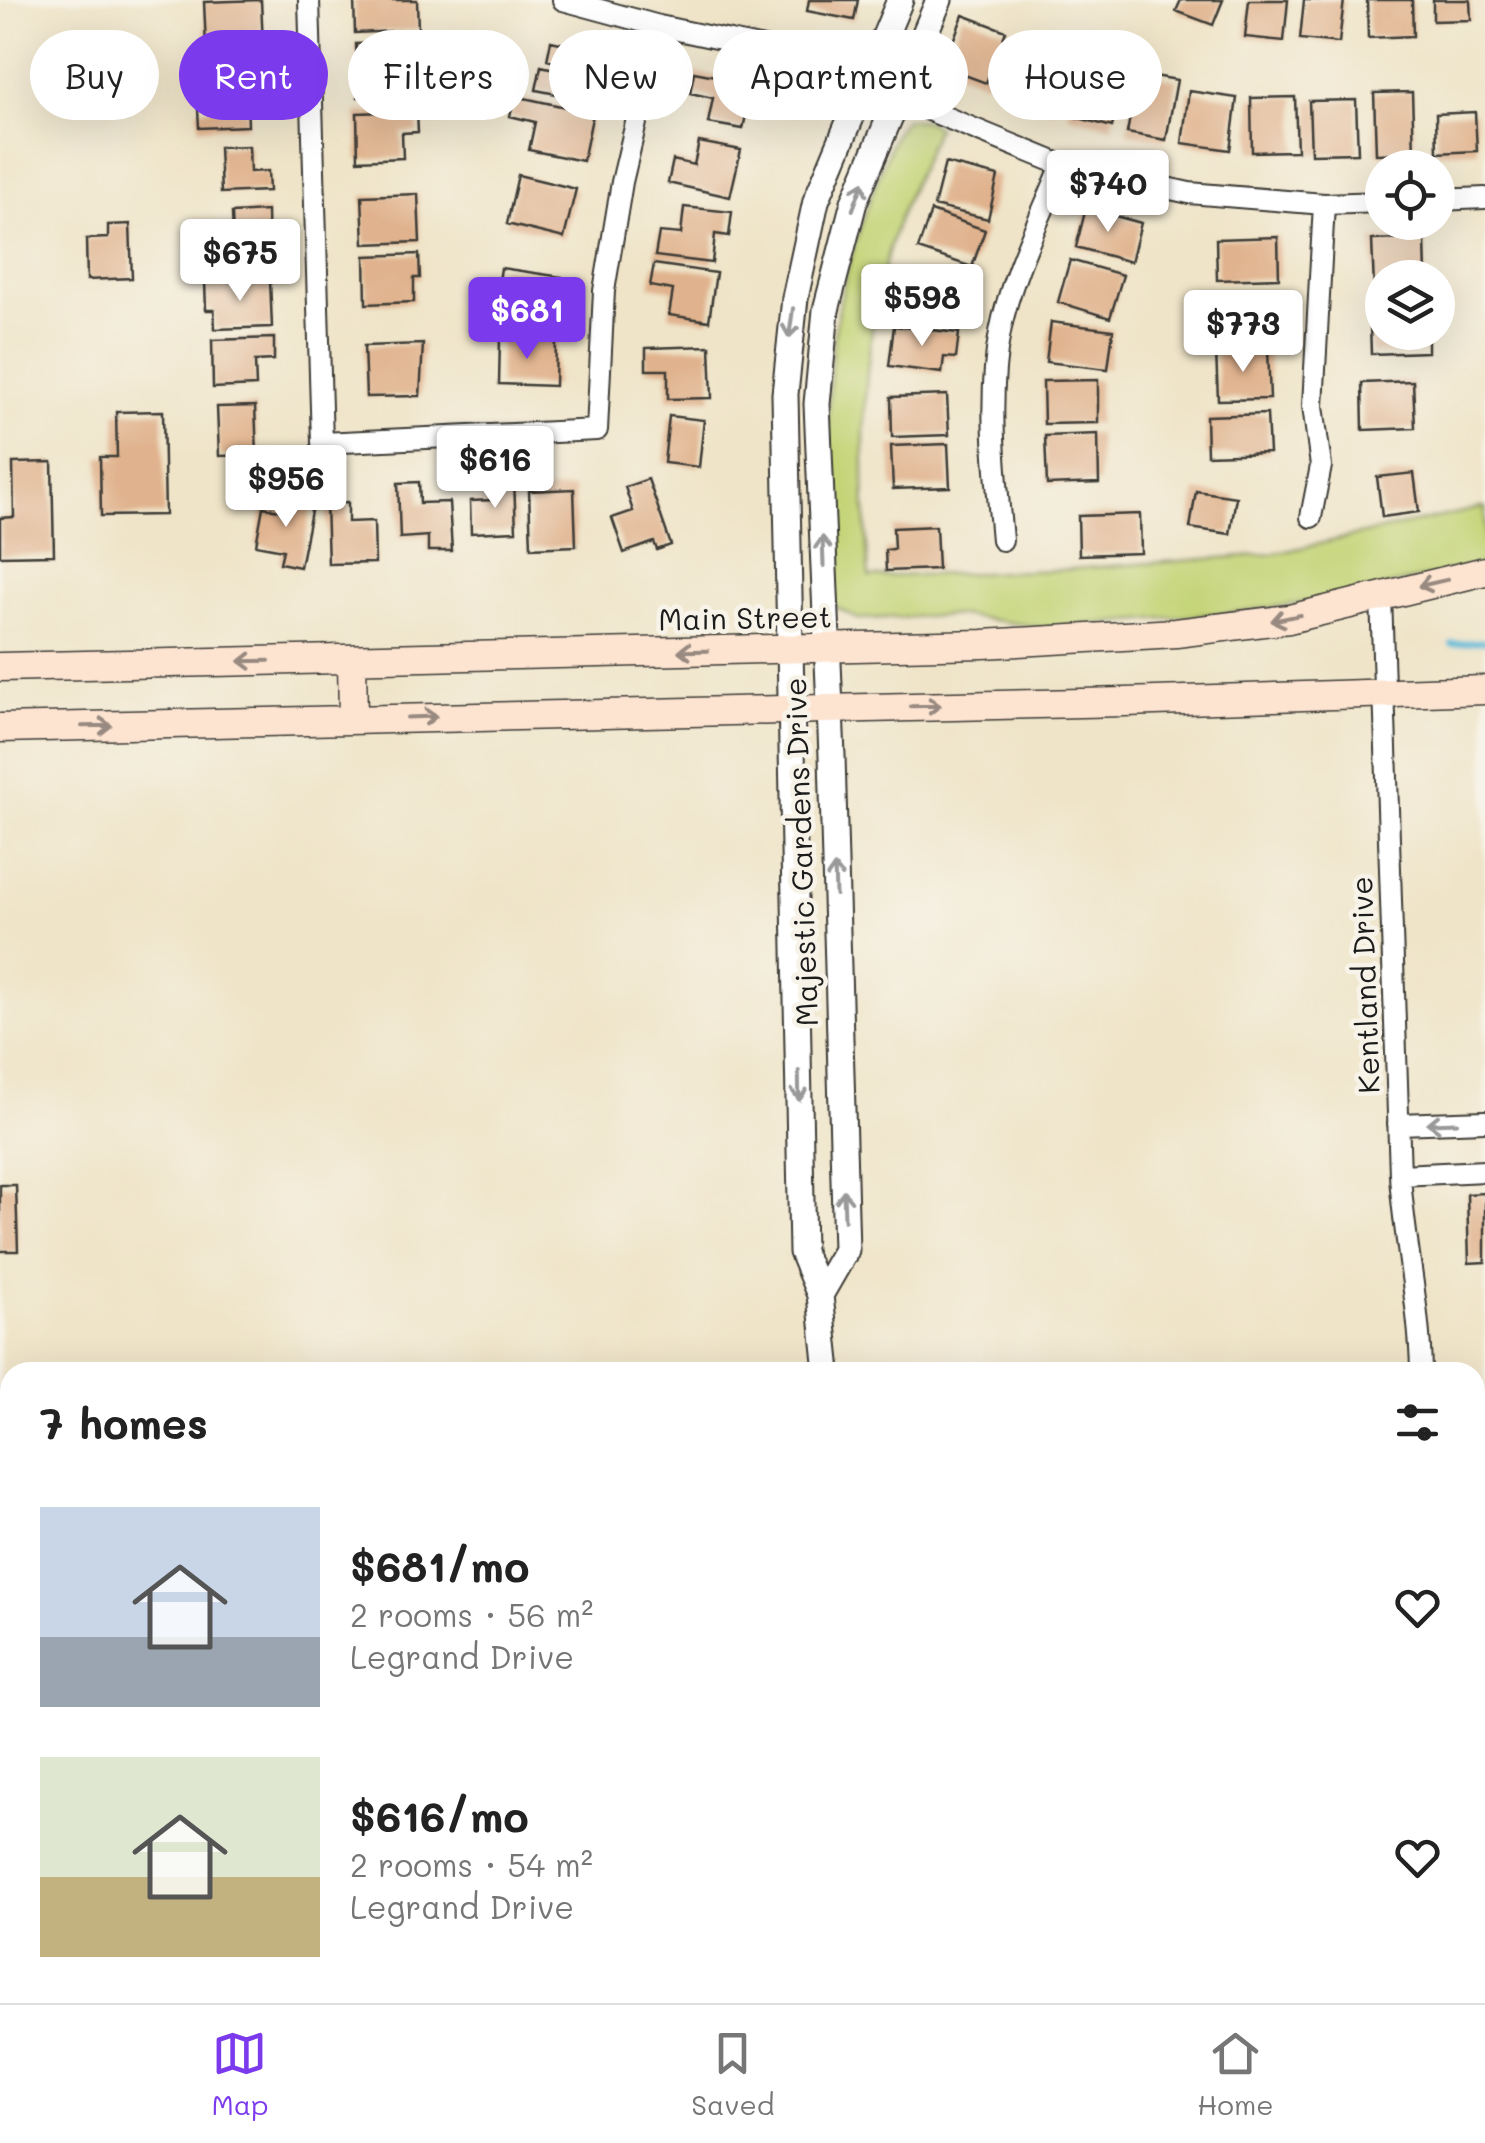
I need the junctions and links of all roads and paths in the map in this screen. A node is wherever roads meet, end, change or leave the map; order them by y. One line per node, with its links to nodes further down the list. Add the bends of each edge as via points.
1 (309, 0): 5 (street, via 322,442 597,430 604,291)
2 (563, 0): 5 (street)
3 (900, 0): 6 (street, Majestic Gardens Drive)
4 (939, 0): 7 (street, Majestic Gardens Drive)
5 (659, 26): 8 (street)
6 (888, 30)
7 (927, 30)
8 (713, 37)
9 (850, 120): 22 (street, Majestic Gardens Drive, one-way to 22, via 816,200 788,344)
10 (890, 120): 21 (street, Majestic Gardens Drive, one-way to 10, via 818,404 826,310 854,202)
11 (951, 120): 12 (street)
12 (1062, 165): 16 (street, via 1188,193); 18 (street, via 1000,331 994,458)
13 (1485, 198): 14 (street)
14 (1455, 199)
15 (1365, 203): 16 (street)
16 (1324, 204): 17 (street, via 1313,406 1321,466)
17 (1311, 517)
18 (1002, 540)
19 (1485, 571): 20 (main road, Main Street, one-way to 20)
20 (1381, 595): 21 (main road, Main Street, one-way to 21, via 1290,619 1176,633); 26 (street, Kentland Drive)
21 (826, 648): 22 (main road, Main Street); 28 (street, Majestic Gardens Drive)
22 (790, 649): 23 (main road, Main Street, one-way to 23); 27 (street, Majestic Gardens Drive)
23 (352, 659): 24 (main road, Main Street, one-way to 24); 29 (main road)
24 (0, 667)
25 (1485, 690): 26 (main road)
26 (1384, 692): 28 (main road, one-way to 26); 34 (street, Kentland Drive)
27 (792, 708): 28 (main road); 29 (main road, one-way to 27); 32 (street, Majestic Gardens Drive)
28 (829, 708): 31 (street, Majestic Gardens Drive, one-way to 28)
29 (353, 719): 30 (main road, one-way to 29)
30 (0, 728)
31 (839, 1028): 32 (street); 37 (street, Majestic Gardens Drive, one-way to 31, via 846,1250)
32 (798, 1029): 37 (street, Majestic Gardens Drive, one-way to 37, via 802,1252)
33 (1485, 1121): 34 (street, one-way to 34)
34 (1398, 1124): 36 (street, Kentland Drive)
35 (1485, 1171): 36 (street)
36 (1400, 1175): 39 (street, Kentland Drive)
37 (820, 1296): 38 (street, Majestic Gardens Drive)
38 (827, 1362)
39 (1421, 1362)

